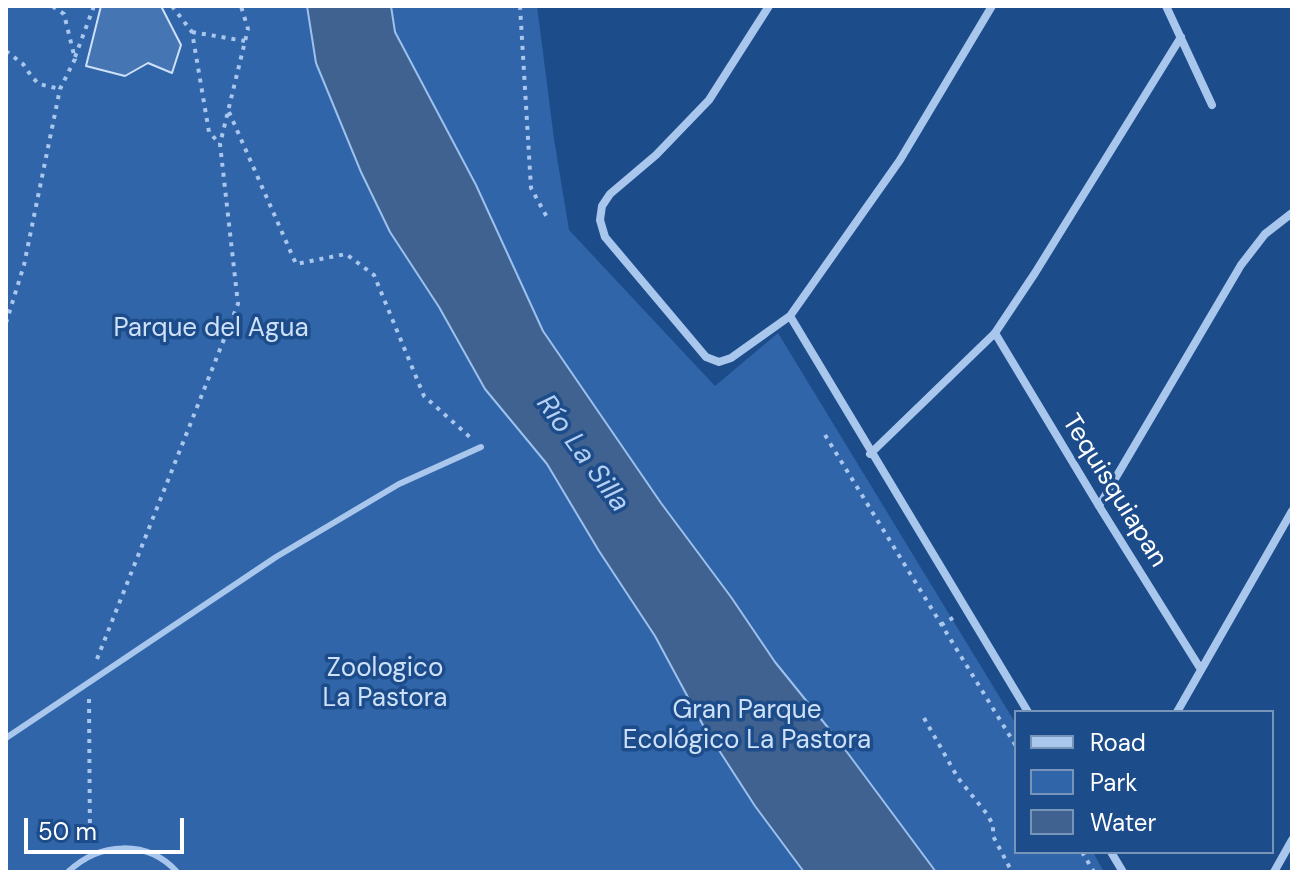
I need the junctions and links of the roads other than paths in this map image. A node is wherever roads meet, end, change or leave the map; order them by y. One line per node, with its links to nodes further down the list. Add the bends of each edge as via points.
1 (769, 6): 7 (street, via 709,100 610,194 600,220 605,237 706,357 719,362 731,358)
2 (992, 6): 7 (street, via 900,160)
3 (1166, 6): 4 (street)
4 (1181, 37): 5 (street); 8 (street)
5 (1212, 105)
6 (1292, 213): 11 (street, via 1265,234 1241,265)
7 (790, 316): 10 (street)
8 (995, 333): 10 (street); 11 (street, Tequisquiapan)
9 (481, 447): 16 (lane, via 399,484 276,557)
10 (870, 454): 14 (street)
11 (1099, 506): 13 (street, Tequisquiapan)
12 (1292, 511): 13 (street)
13 (1200, 668): 15 (street)
14 (1027, 710)
15 (1178, 710)
16 (6, 738)
17 (1292, 840): 22 (street)
18 (1112, 854): 21 (street)
19 (68, 872): 20 (lane, via 90,855 117,847 143,850)
20 (177, 872)
21 (1123, 872)
22 (1274, 872)

